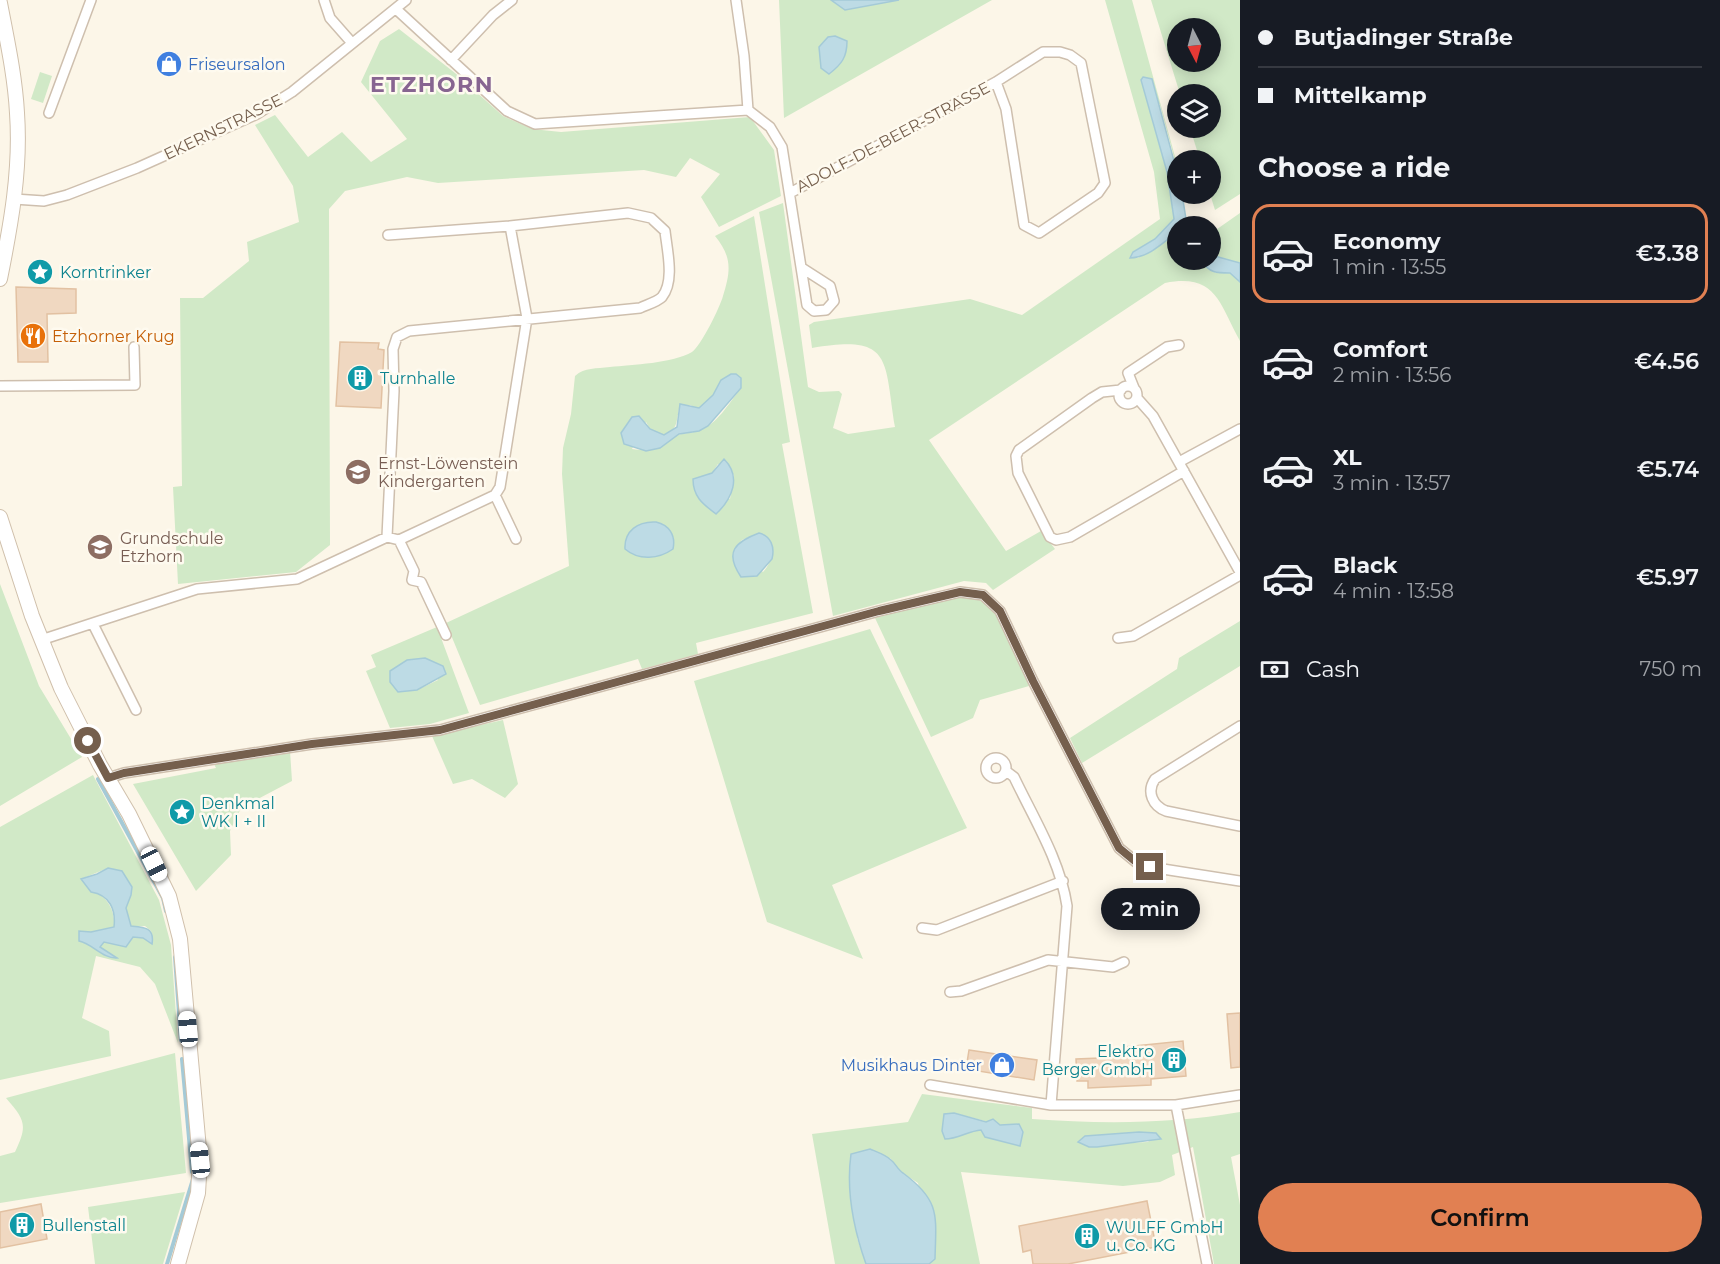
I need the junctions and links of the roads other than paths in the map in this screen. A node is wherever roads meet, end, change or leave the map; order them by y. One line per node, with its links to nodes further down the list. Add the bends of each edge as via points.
1 (91, 0): 12 (street)
2 (324, 0): 8 (street, via 330,18)
3 (406, 0): 7 (street, EKERNSTRASSE)
4 (512, 0): 9 (street)
5 (736, 0): 11 (street)
6 (0, 3): 14 (street, via 18,115)
7 (396, 9): 8 (street, EKERNSTRASSE); 9 (street)
8 (352, 43): 14 (street, EKERNSTRASSE, via 292,92 257,114 67,195 44,201)
9 (451, 60): 11 (street, via 507,111 535,124)
10 (996, 82): 10 (street, ADOLF-DE-BEER-STRASSE, via 1006,109 1024,225 1040,233 1098,193 1105,183 1081,63 1070,55 1043,52); 13 (street, ADOLF-DE-BEER-STRASSE)
11 (748, 110): 13 (street, via 778,137)
12 (49, 114)
13 (790, 193): 17 (street)
14 (14, 199): 18 (street)
15 (510, 226): 16 (street); 19 (street); 19 (street, via 628,213 651,218 665,231 668,283 661,298 640,308)
16 (388, 235)
17 (802, 268): 17 (street, via 807,305 814,311 826,310 834,301 830,286)
18 (0, 279)
19 (527, 318): 27 (street, via 500,487); 29 (street, via 409,331 397,337 393,349)
20 (1179, 345): 24 (street, via 1167,347 1128,373)
21 (134, 347): 22 (street, via 135,385)
22 (0, 386)
23 (1121, 390): 24 (street, via 1126,387); 24 (street, via 1125,403 1131,403); 26 (street, via 1102,392 1092,398 1016,456 1018,473 1050,537 1070,537)
24 (1135, 393): 26 (street)
25 (1240, 429): 26 (street)
26 (1182, 466): 32 (street)
27 (495, 495): 30 (street); 31 (street)
28 (0, 517): 37 (street)
29 (387, 537): 31 (street); 34 (street, via 297,579 197,589)
30 (516, 539)
31 (399, 540): 35 (street, via 414,571 411,580 421,582)
32 (1237, 557): 33 (street)
33 (1240, 573): 36 (street, via 1133,636)
34 (93, 624): 37 (street); 38 (street)
35 (446, 635)
36 (1118, 638)
37 (41, 640): 41 (street)
38 (136, 710)
39 (1240, 726): 42 (street, via 1155,779 1150,789 1160,809)
40 (1006, 771): 43 (street, via 1014,777)
41 (108, 778): 44 (street, via 312,744 440,730 960,592 983,595 1000,611 1119,848 1136,862 1150,867); 53 (street, via 170,896 180,939 200,1168 197,1200)
42 (1240, 826)
43 (1063, 881): 45 (street, via 937,930); 46 (street, via 1067,906)
44 (1240, 881)
45 (922, 928)
46 (1063, 962): 47 (street, via 1113,967); 48 (street, via 1048,960); 51 (street)
47 (1124, 962)
48 (950, 992)
49 (930, 1085): 51 (street)
50 (1240, 1095): 52 (street)
51 (1052, 1105): 52 (street)
52 (1176, 1105): 54 (street)
53 (178, 1264)
54 (1207, 1264)

